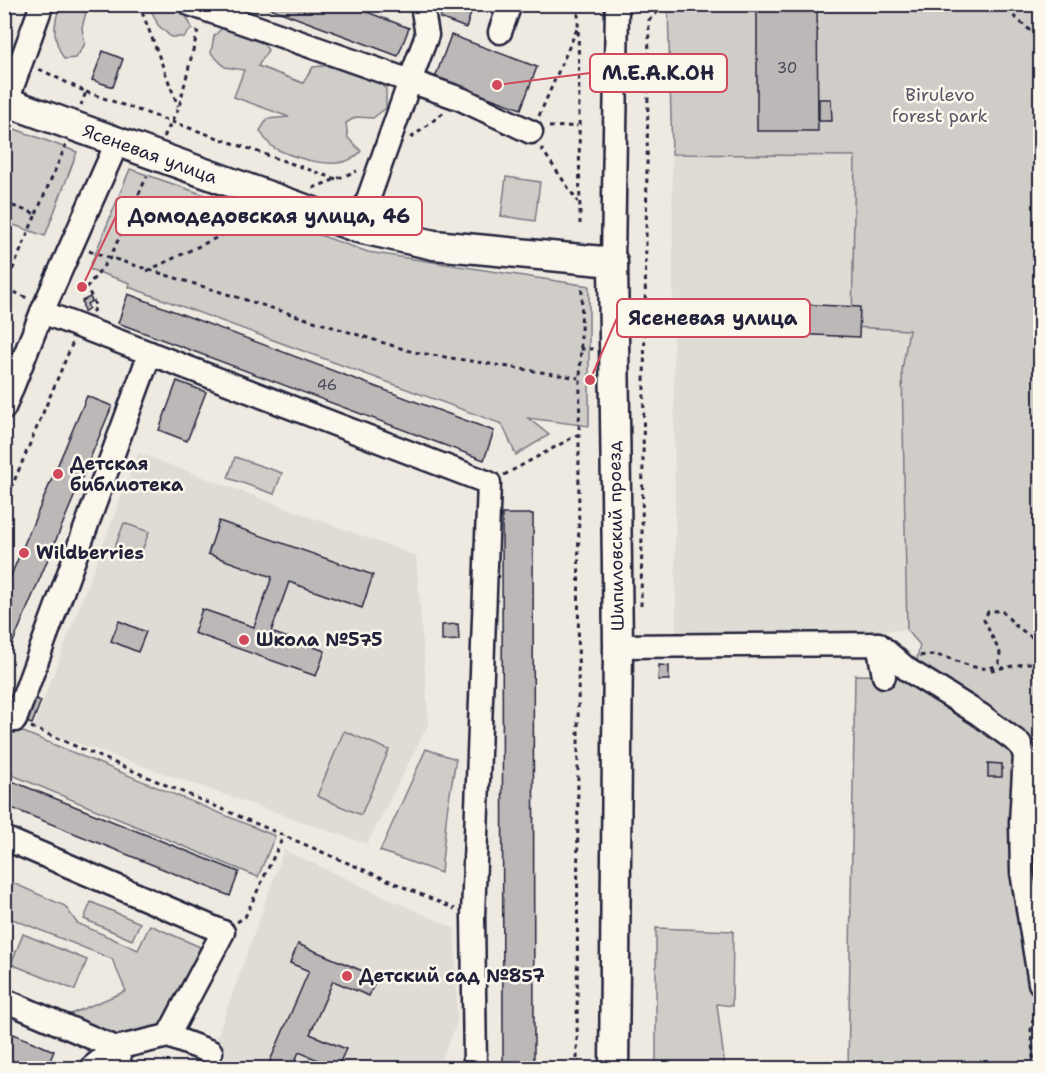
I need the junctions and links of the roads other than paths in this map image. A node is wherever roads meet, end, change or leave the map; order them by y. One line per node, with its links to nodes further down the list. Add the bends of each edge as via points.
1 (42, 4): 8 (street)
2 (510, 4): 6 (street)
3 (616, 4): 12 (street, Шипиловский проезд)
4 (197, 7): 7 (street)
5 (418, 7): 7 (street, via 427,35)
6 (500, 32)
7 (410, 81): 9 (street); 11 (street)
8 (6, 101): 10 (main road, Ясеневая улица)
9 (532, 130)
10 (117, 143): 11 (main road, Ясеневая улица); 13 (street)
11 (358, 228): 12 (main road, Ясеневая улица, via 434,245)
12 (613, 262): 17 (main road, Шипиловский проезд)
13 (42, 312): 14 (street); 15 (street)
14 (150, 353): 20 (street); 28 (street, via 489,483 473,916)
15 (4, 408)
16 (878, 645): 17 (street); 18 (street); 19 (street); 22 (street, via 908,670 1020,744 1025,755 1022,872)
17 (618, 646): 29 (main road, Шипиловский проезд)
18 (914, 657)
19 (884, 676)
20 (10, 718)
21 (4, 838): 24 (street, via 223,932)
22 (1039, 989)
23 (4, 1000): 26 (street)
24 (168, 1036): 25 (street); 26 (street)
25 (211, 1052)
26 (118, 1058): 27 (street)
27 (91, 1068)
28 (475, 1068)
29 (614, 1068)

